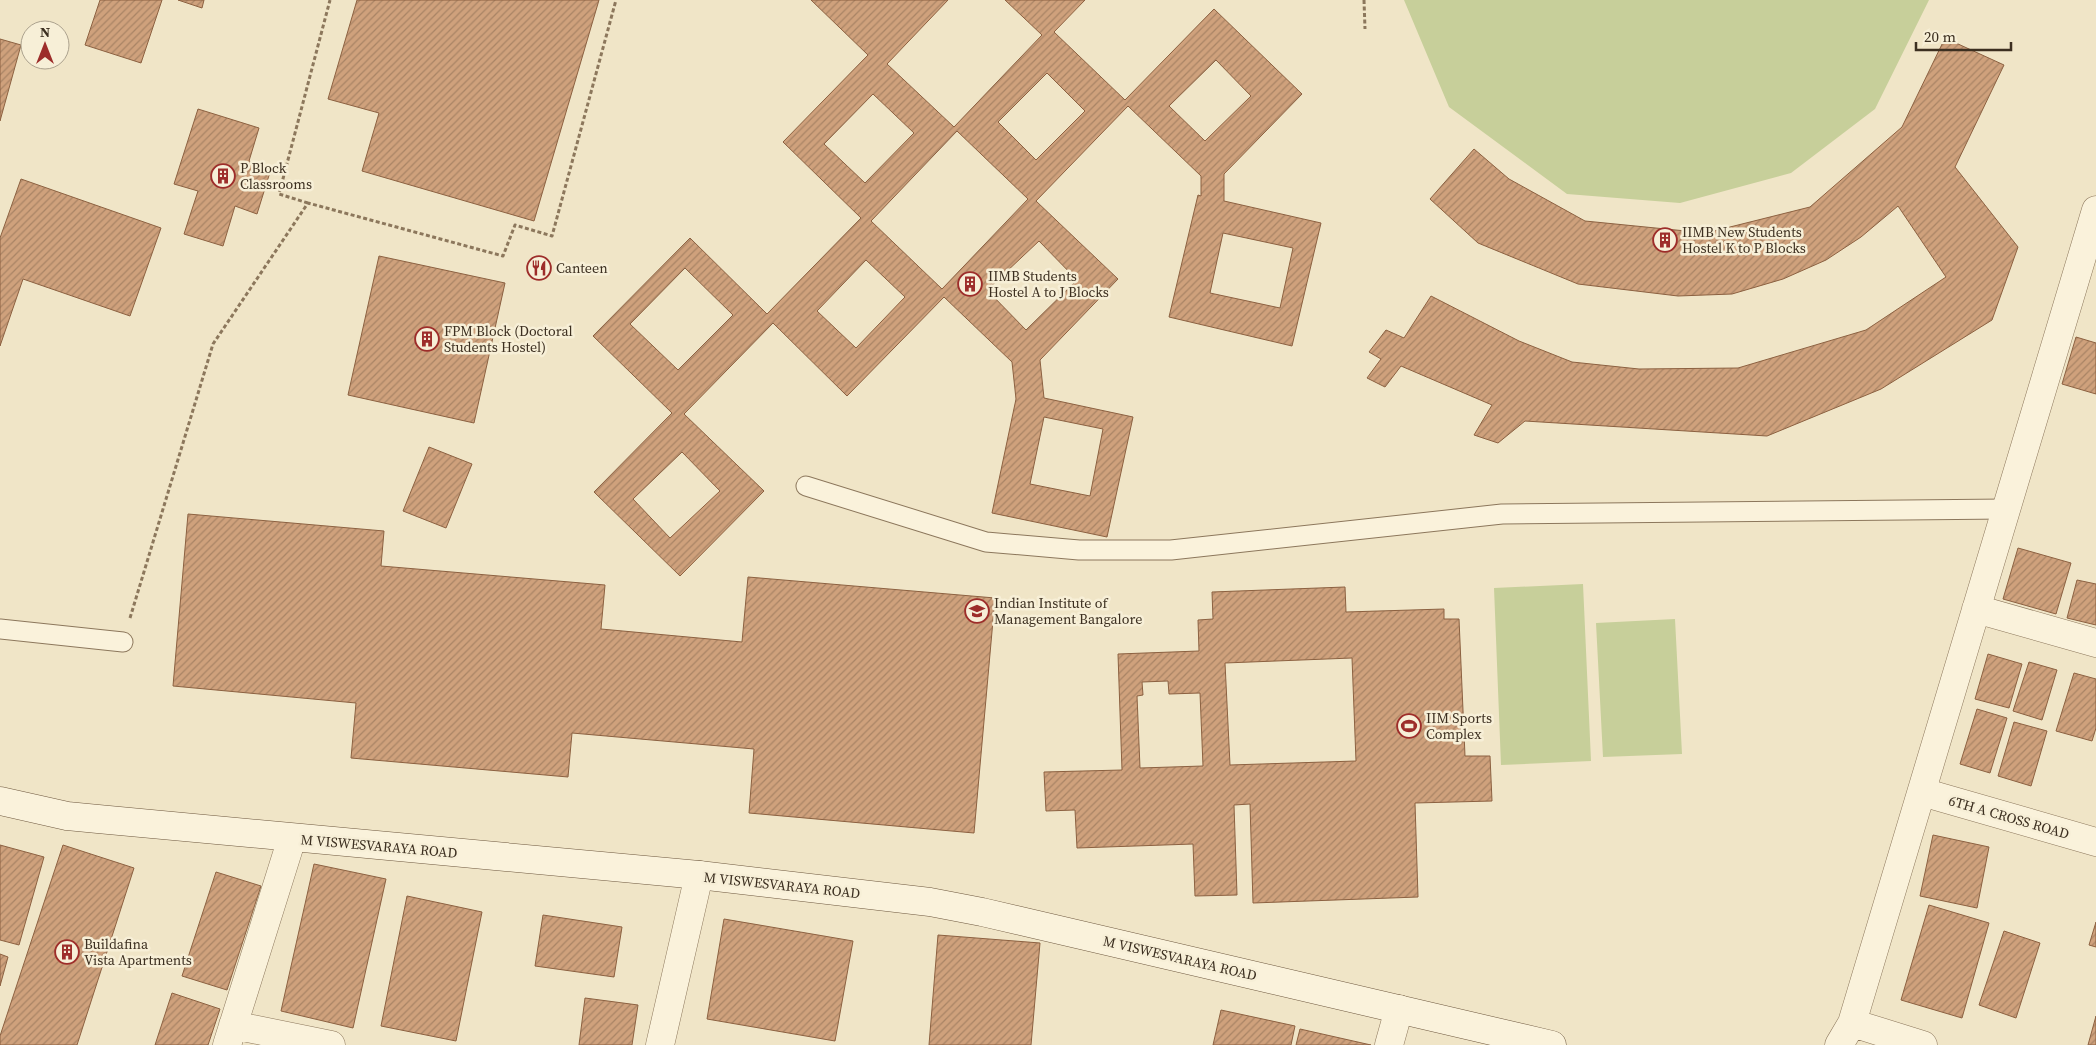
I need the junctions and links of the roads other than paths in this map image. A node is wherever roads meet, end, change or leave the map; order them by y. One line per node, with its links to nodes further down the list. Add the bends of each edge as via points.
1 (2096, 210): 3 (street)
2 (806, 486): 3 (lane, via 986,542 1079,550 1171,550 1502,514)
3 (2006, 509): 4 (street)
4 (1976, 609): 7 (street); 8 (street)
5 (0, 629): 6 (lane)
6 (123, 642)
7 (2096, 643)
8 (1922, 792): 11 (street, 6TH A CROSS ROAD); 14 (street)
9 (0, 801): 10 (street, M VISWESVARAYA ROAD, via 74,816)
10 (292, 838): 12 (street, M VISWESVARAYA ROAD); 15 (street)
11 (2096, 842)
12 (699, 875): 13 (street, M VISWESVARAYA ROAD, via 947,905); 17 (street)
13 (1399, 1009): 18 (street); 19 (street, M VISWESVARAYA ROAD)
14 (1846, 1034): 20 (street)
15 (230, 1035): 16 (street)
16 (331, 1045)
17 (660, 1045)
18 (1389, 1045)
19 (1552, 1045)
20 (1923, 1045)

